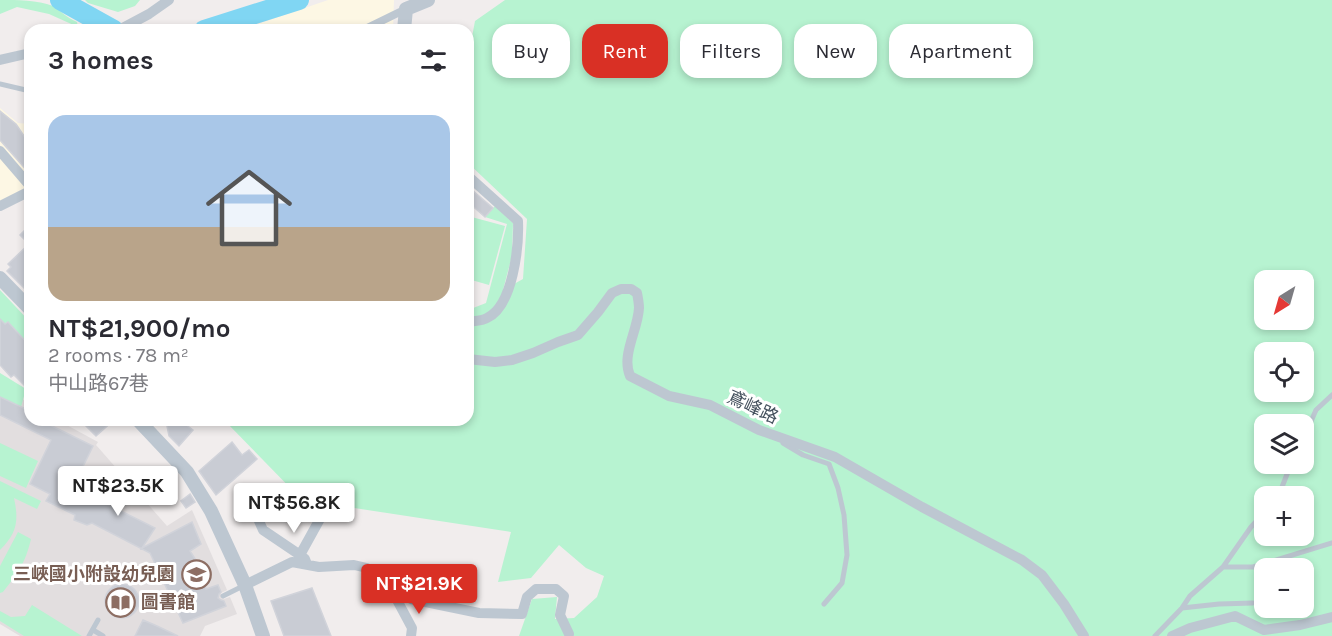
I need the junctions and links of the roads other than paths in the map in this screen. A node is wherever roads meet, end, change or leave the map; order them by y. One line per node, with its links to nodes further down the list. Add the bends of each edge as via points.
1 (169, 0): 4 (street)
2 (428, 0): 3 (street)
3 (406, 5): 5 (street); 6 (street)
4 (131, 24)
5 (373, 24)
6 (404, 24)
7 (24, 54): 8 (street)
8 (0, 60)
9 (0, 84): 10 (lane)
10 (24, 90)
11 (0, 151): 12 (street)
12 (24, 179)
13 (474, 181): 18 (street, via 519,221 517,256 504,301 487,319)
14 (24, 194): 15 (street)
15 (0, 206)
16 (0, 278): 17 (street)
17 (24, 303)
18 (474, 321)
19 (474, 360): 23 (street, 鳶峰路, via 512,360 578,335 612,293 631,289 637,293 639,309 628,357 630,376 669,396 710,405)
20 (1332, 395): 21 (lane)
21 (1314, 414)
22 (153, 426): 31 (street, via 211,511)
23 (767, 433): 35 (lane, via 803,455 829,464 838,488 847,555 842,583); 44 (street, 鳶峰路, via 835,457 1022,560 1042,574)
24 (268, 503): 28 (street, via 259,521 262,530)
25 (321, 517): 28 (street)
26 (1254, 524): 30 (lane)
27 (1332, 543): 30 (lane, via 1253,567)
28 (300, 555): 29 (street)
29 (307, 564): 31 (street, via 292,562); 32 (street, via 367,568)
30 (1223, 567): 36 (lane)
31 (245, 585): 33 (lane); 42 (street)
32 (390, 587): 40 (street, via 411,599 457,609 522,614 527,597 536,589 556,589 564,596 560,615); 43 (street, via 412,628)
33 (222, 596)
34 (1253, 603): 36 (lane)
35 (824, 604)
36 (1182, 608): 45 (lane)
37 (1332, 617): 46 (street, via 1263,630 1235,616)
38 (98, 620): 39 (lane)
39 (91, 633): 41 (lane)
40 (569, 634)
41 (103, 636)
42 (263, 636)
43 (411, 636)
44 (1084, 636)
45 (1155, 636)
46 (1172, 636)

